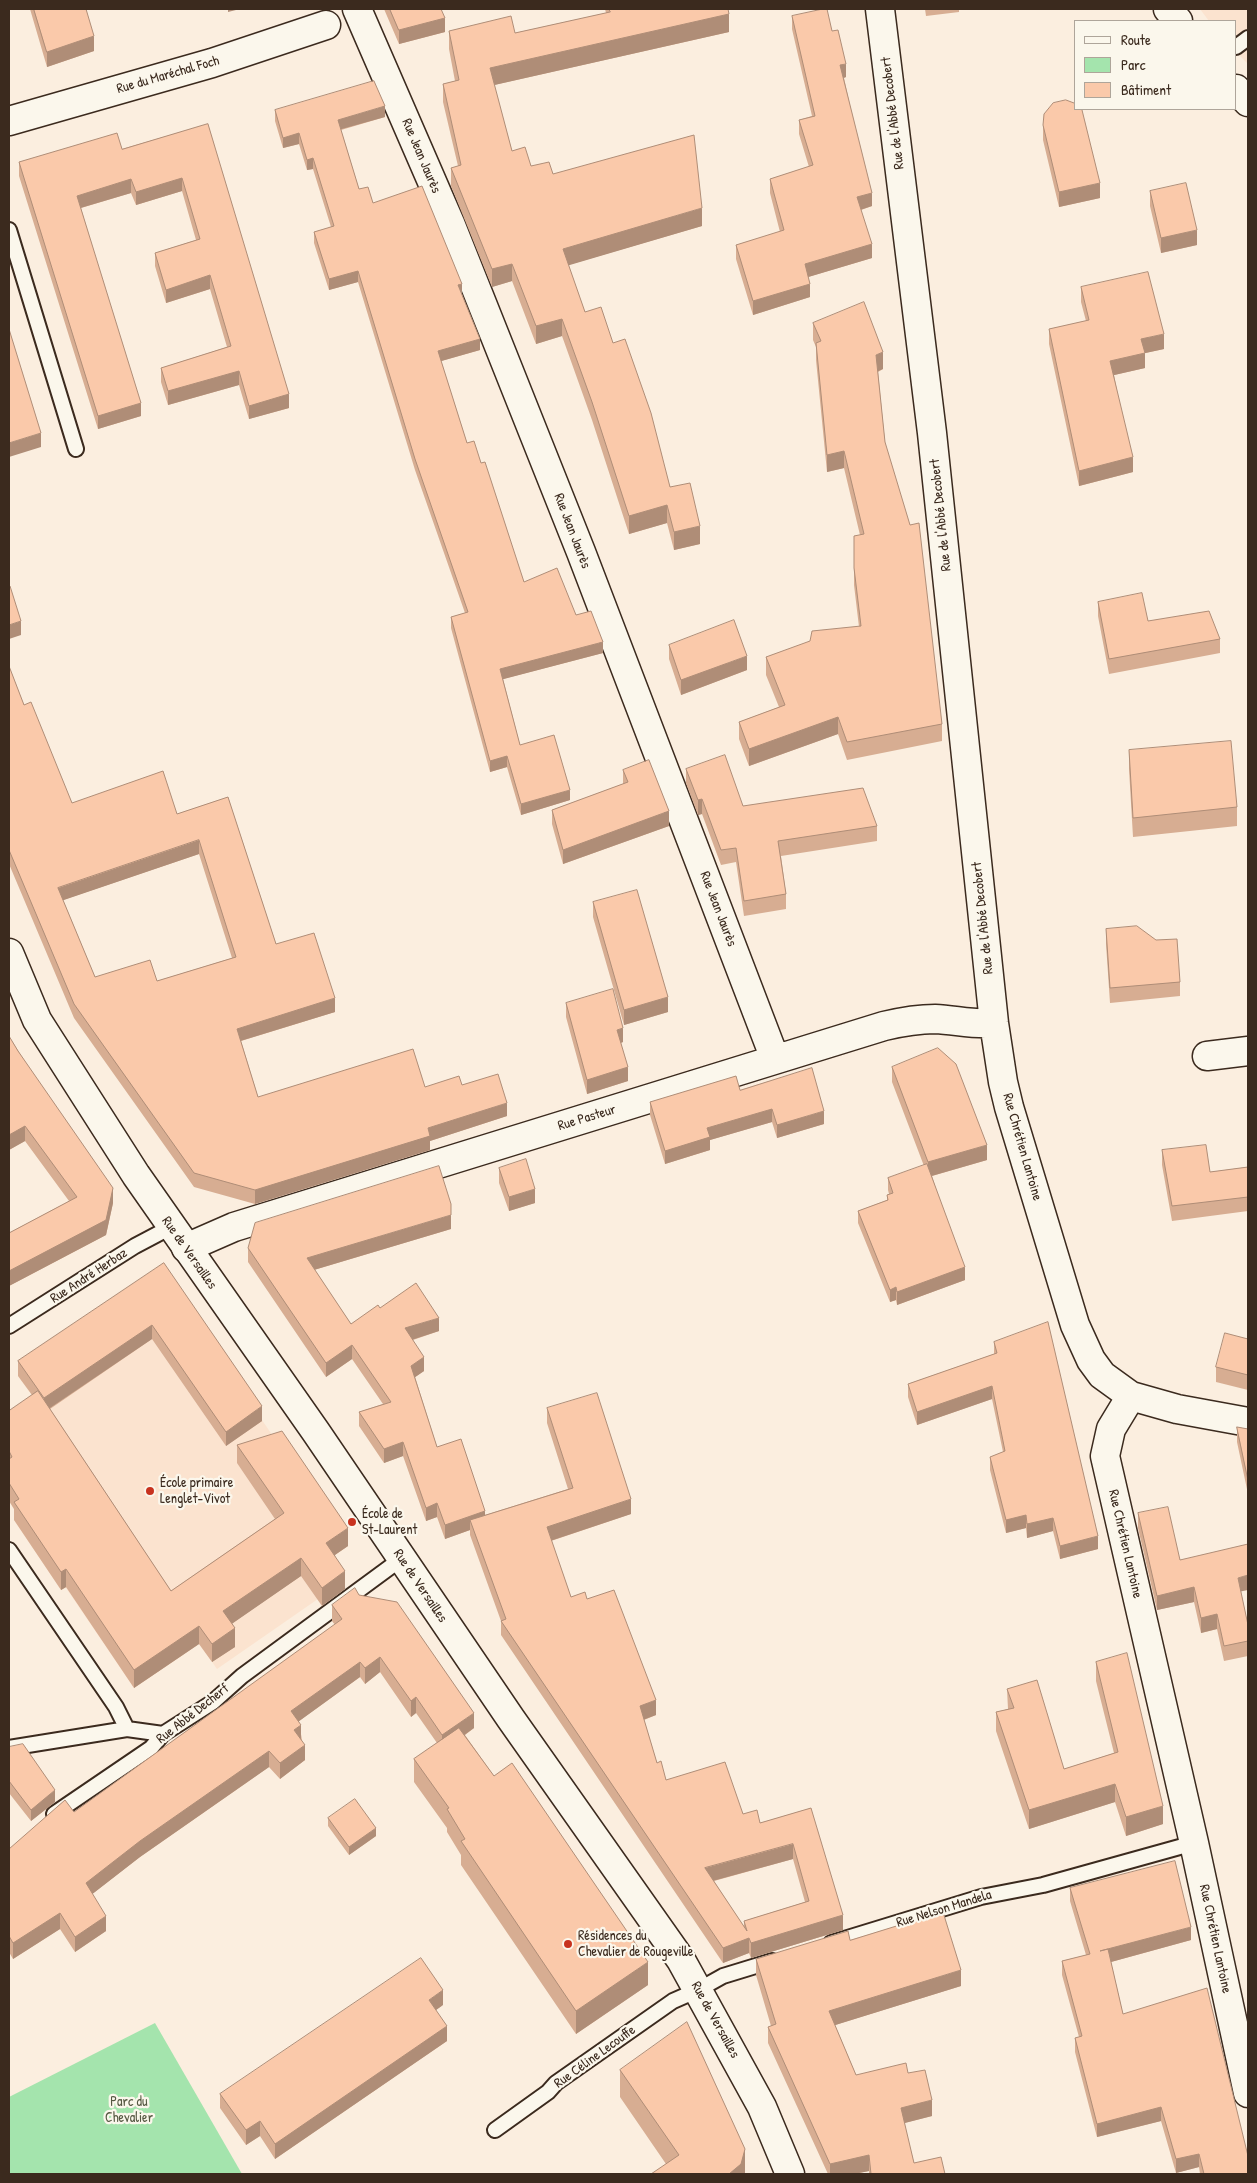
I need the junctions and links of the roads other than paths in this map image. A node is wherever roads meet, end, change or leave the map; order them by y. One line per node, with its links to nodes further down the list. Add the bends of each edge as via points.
1 (358, 9): 17 (street, Rue Jean Jaurès, via 450,223 581,552)
2 (880, 9): 14 (street, Rue de l'Abbé Decobert, via 932,433)
3 (1168, 9): 4 (street)
4 (1177, 20)
5 (326, 25): 10 (street, Rue du Maréchal Foch, via 212,63)
6 (1248, 38): 7 (lane)
7 (1237, 46)
8 (1237, 90): 9 (street)
9 (1248, 102)
10 (9, 121)
11 (9, 230): 12 (lane)
12 (76, 449)
13 (9, 953): 18 (street, Rue de Versailles, via 37,1020)
14 (994, 1023): 17 (street, Rue Pasteur, via 974,1025 937,1019 902,1022); 20 (street, Rue Chrétien Lantoine, via 1009,1107 1075,1325 1091,1360 1102,1375)
15 (1248, 1051): 16 (street)
16 (1207, 1056)
17 (775, 1059): 18 (street, Rue Pasteur, via 234,1227)
18 (178, 1238): 19 (lane, Rue André Herbaz, via 135,1246); 23 (street, Rue de Versailles, via 316,1432)
19 (9, 1326)
20 (1131, 1396): 21 (street, via 1177,1409); 28 (street, Rue Chrétien Lantoine, via 1111,1429 1105,1456)
21 (1248, 1422)
22 (9, 1550): 24 (lane)
23 (401, 1559): 25 (lane, Rue Abbé Decherf, via 242,1676 213,1702); 31 (street, Rue de Versailles, via 681,1960)
24 (127, 1729): 25 (lane); 26 (lane)
25 (163, 1734): 27 (lane, Rue Abbé Decherf, via 151,1748)
26 (9, 1748)
27 (45, 1821)
28 (1194, 1843): 29 (lane, Rue Nelson Mandela, via 1043,1885 981,1897); 32 (street, Rue Chrétien Lantoine)
29 (819, 1947)
30 (790, 1956): 31 (lane, via 723,1976)
31 (698, 1990): 33 (lane, Rue Céline Lecouffe, via 673,2000); 34 (street, Rue de Versailles, via 762,2107)
32 (1248, 2093)
33 (495, 2130)
34 (790, 2174)

